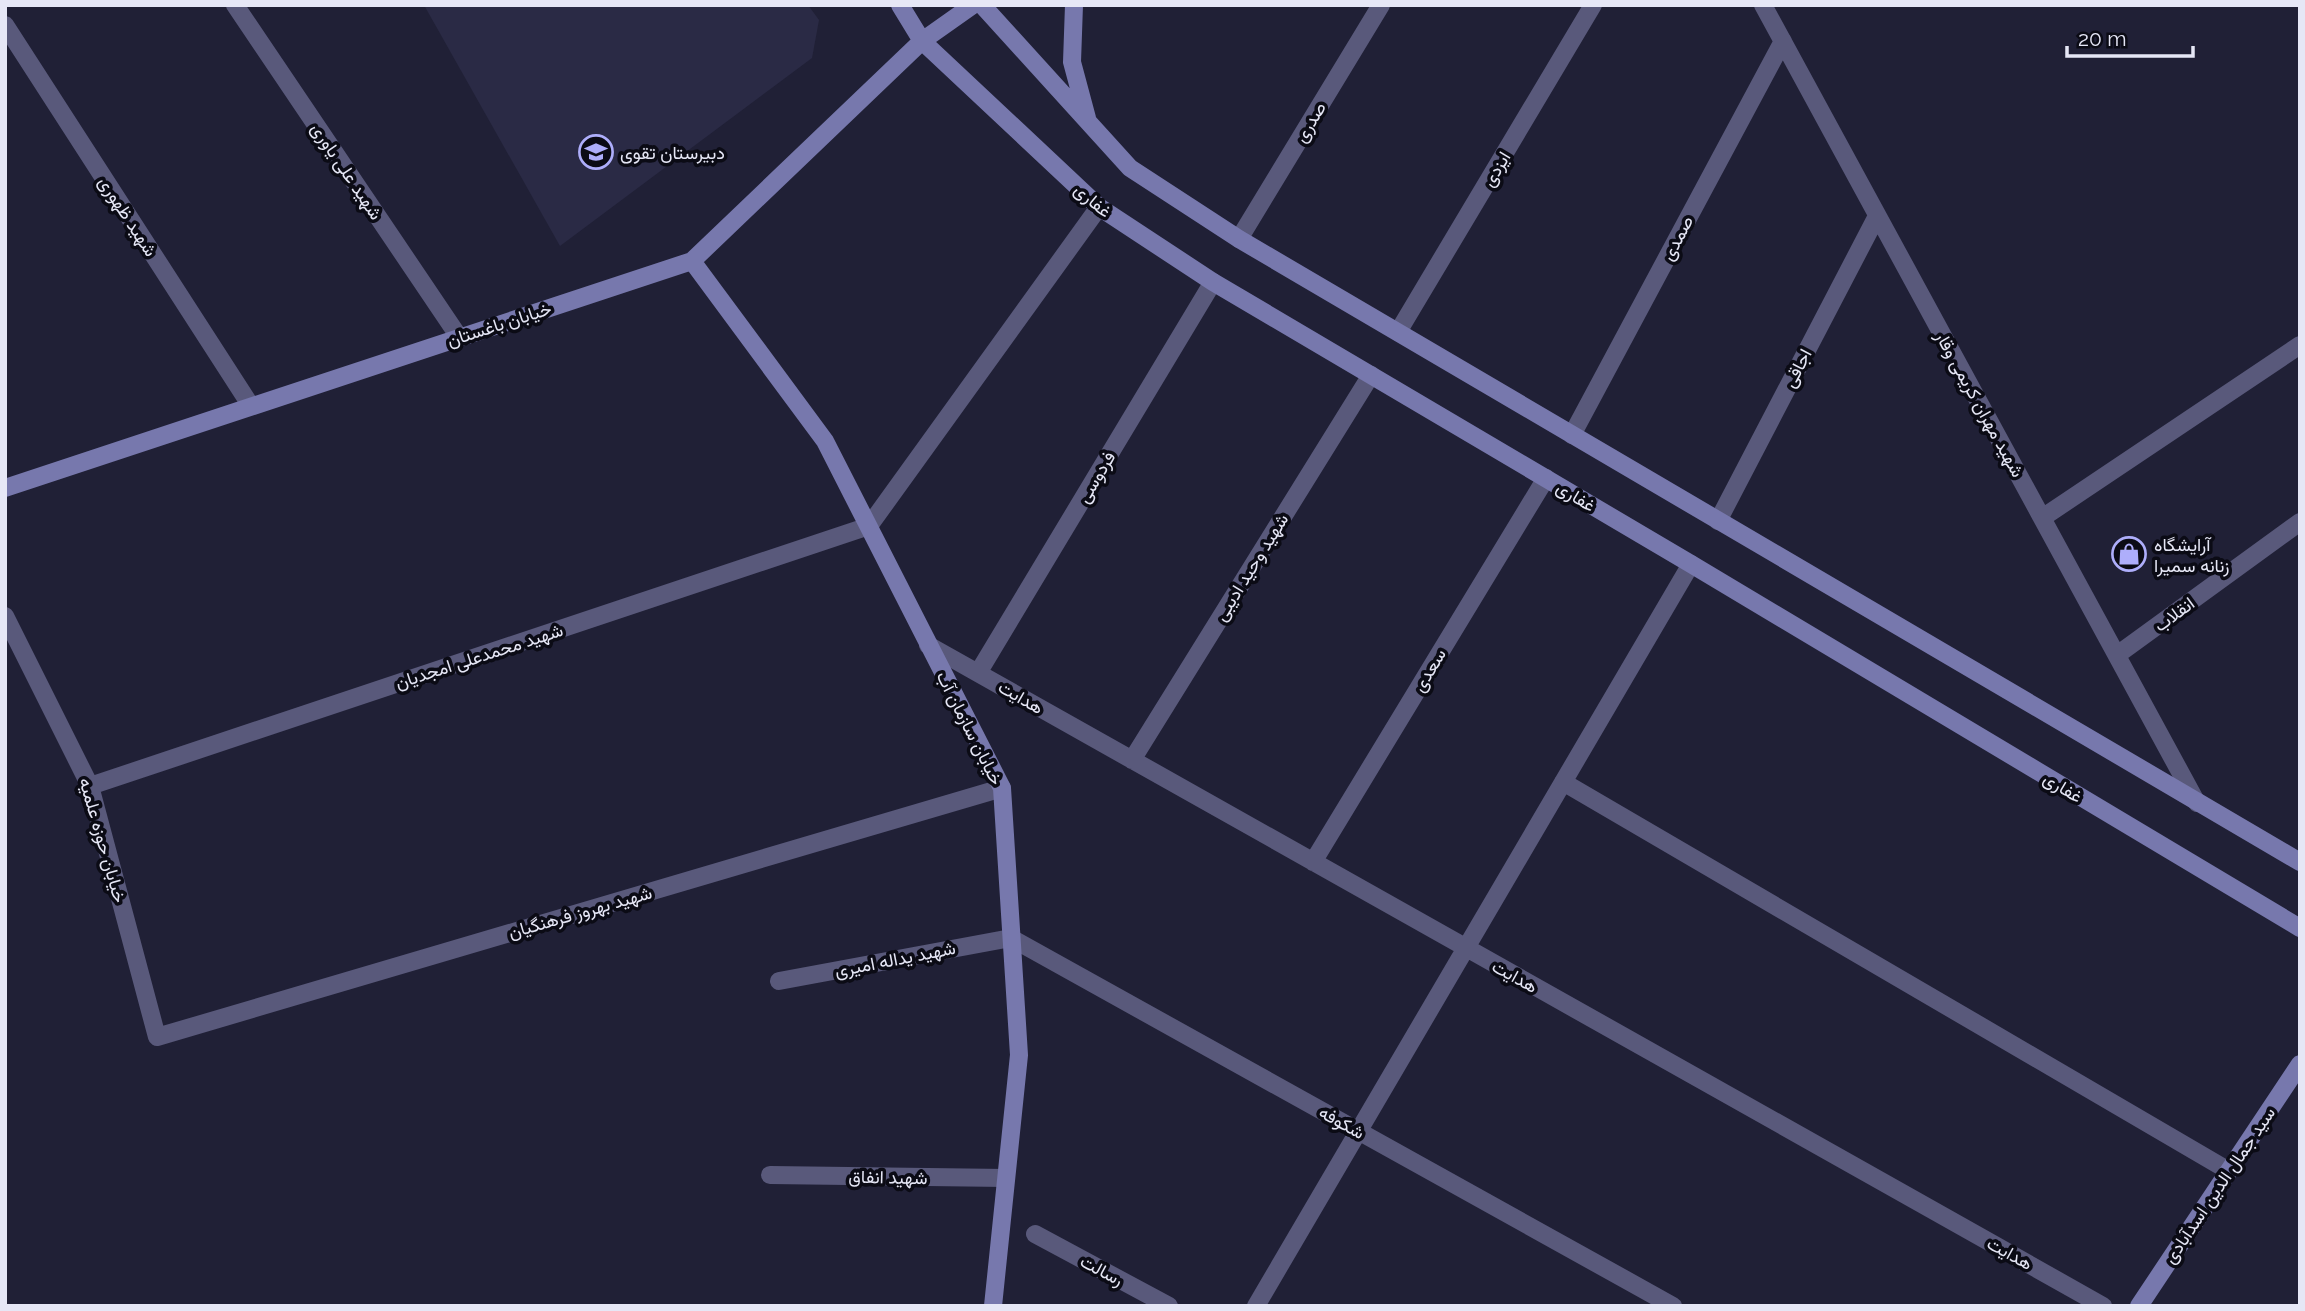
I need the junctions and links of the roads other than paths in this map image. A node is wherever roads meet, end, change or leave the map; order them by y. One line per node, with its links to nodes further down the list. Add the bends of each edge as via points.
1 (235, 5): 19 (street, شهید علی یاوری)
2 (900, 5): 10 (main road, غفاری)
3 (973, 5): 10 (main road, خیابان باغستان)
4 (982, 5): 12 (main road)
5 (1074, 5): 12 (main road, via 1072,62)
6 (1381, 5): 15 (street, صدری)
7 (1593, 5): 18 (street, ایزدی)
8 (1763, 5): 11 (street, شهید مهران کریمی وقار)
9 (5, 25): 22 (street, شهید ظهوری)
10 (922, 41): 13 (main road, غفاری); 16 (main road, خیابان باغستان)
11 (1783, 41): 14 (street, شهید مهران کریمی وقار); 23 (street, صمدی)
12 (1088, 121): 15 (main road, via 1130,167)
13 (1099, 207): 17 (main road, غفاری); 29 (street)
14 (1877, 216): 26 (street, شهید مهران کریمی وقار); 27 (street, اجاقی)
15 (1239, 239): 18 (main road)
16 (692, 261): 19 (main road, خیابان باغستان); 29 (main road, خیابان سازمان آب, via 825,441)
17 (1213, 282): 21 (main road, غفاری); 34 (street, فردوسی)
18 (1398, 332): 23 (main road)
19 (459, 337): 22 (main road, خیابان باغستان)
20 (2300, 345): 26 (street)
21 (1371, 375): 24 (main road, غفاری); 35 (street, شهید وحید ادیبی)
22 (251, 406): 25 (main road, خیابان باغستان)
23 (1572, 435): 27 (main road)
24 (1546, 478): 30 (main road, غفاری); 40 (street, سعدی)
25 (5, 488)
26 (2042, 518): 33 (street, شهید مهران کریمی وقار)
27 (1718, 521): 39 (main road)
28 (2300, 522): 33 (street, انقلاب)
29 (869, 526): 32 (main road, خیابان سازمان آب); 37 (street, شهید محمدعلی امجدیان)
30 (1691, 564): 36 (street); 42 (main road, غفاری)
31 (5, 616): 37 (street, خیابان حوزه علمیه)
32 (928, 645): 34 (street, هدایت); 38 (main road, خیابان سازمان آب)
33 (2117, 655): 39 (street, شهید مهران کریمی وقار)
34 (978, 673): 35 (street, هدایت)
35 (1132, 760): 40 (street, هدایت)
36 (1563, 782): 44 (street); 49 (street)
37 (90, 786): 46 (street, خیابان حوزه علمیه)
38 (1002, 788): 43 (main road, خیابان سازمان آب); 46 (street, شهید بهروز فرهنگیان)
39 (2197, 803): 41 (main road)
40 (1312, 862): 44 (street, هدایت)
41 (2300, 862)
42 (2300, 928)
43 (1011, 938): 45 (street, شهید یداله امیری); 48 (street, شکوفه); 51 (main road, خیابان سازمان آب, via 1019,1055)
44 (1465, 948): 48 (street); 57 (street, هدایت)
45 (779, 981)
46 (158, 1037)
47 (2300, 1064): 49 (main road, سید جمال الدین اسدآبادی)
48 (1358, 1131): 55 (street); 56 (street, شکوفه)
49 (2229, 1171): 58 (main road, سید جمال الدین اسدآبادی)
50 (770, 1175): 51 (street, شهید انفاق)
51 (1006, 1178): 53 (main road, خیابان سازمان آب)
52 (1035, 1234): 54 (street, رسالت)
53 (993, 1306)
54 (1169, 1306)
55 (1256, 1306)
56 (1673, 1306)
57 (2103, 1306)
58 (2139, 1306)

